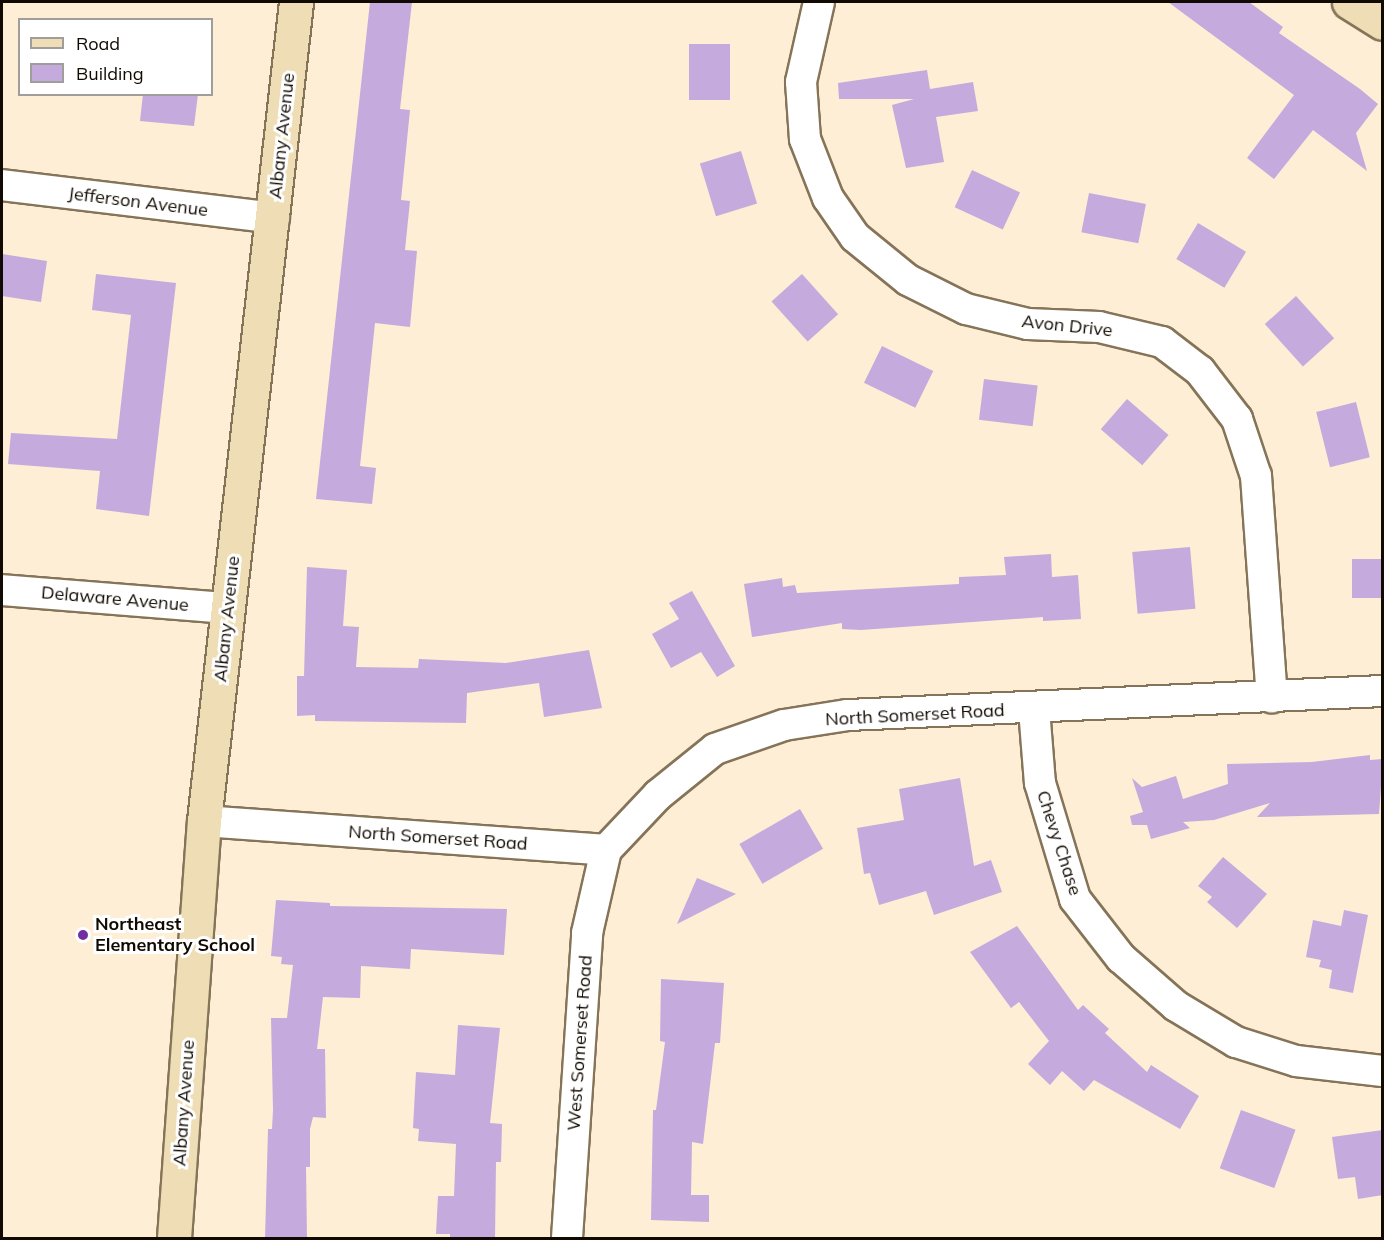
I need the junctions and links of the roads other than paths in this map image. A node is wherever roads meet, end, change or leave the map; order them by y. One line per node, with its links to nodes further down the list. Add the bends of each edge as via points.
1 (296, 2): 6 (street, Albany Avenue)
2 (819, 2): 10 (street, Avon Drive, via 801,82 805,139 828,198 855,237 908,280 966,309 1028,324 1100,327 1162,342 1200,371 1237,419 1256,476)
3 (1349, 2): 4 (street)
4 (1383, 23)
5 (2, 185): 6 (street, Jefferson Avenue)
6 (274, 218): 8 (street, Albany Avenue)
7 (2, 590): 8 (street, Delaware Avenue)
8 (228, 608): 12 (street, Albany Avenue)
9 (1383, 691): 10 (street, North Somerset Road)
10 (1272, 697): 11 (street, North Somerset Road)
11 (1034, 710): 13 (street, North Somerset Road, via 848,715 784,725 715,749 658,795); 14 (street, Chevy Chase, via 1040,783 1075,899 1121,958 1176,1006 1236,1042 1296,1061)
12 (204, 821): 13 (street, North Somerset Road); 15 (street, Albany Avenue)
13 (606, 850): 16 (street, West Somerset Road, via 587,933)
14 (1383, 1071)
15 (174, 1239)
16 (567, 1239)

